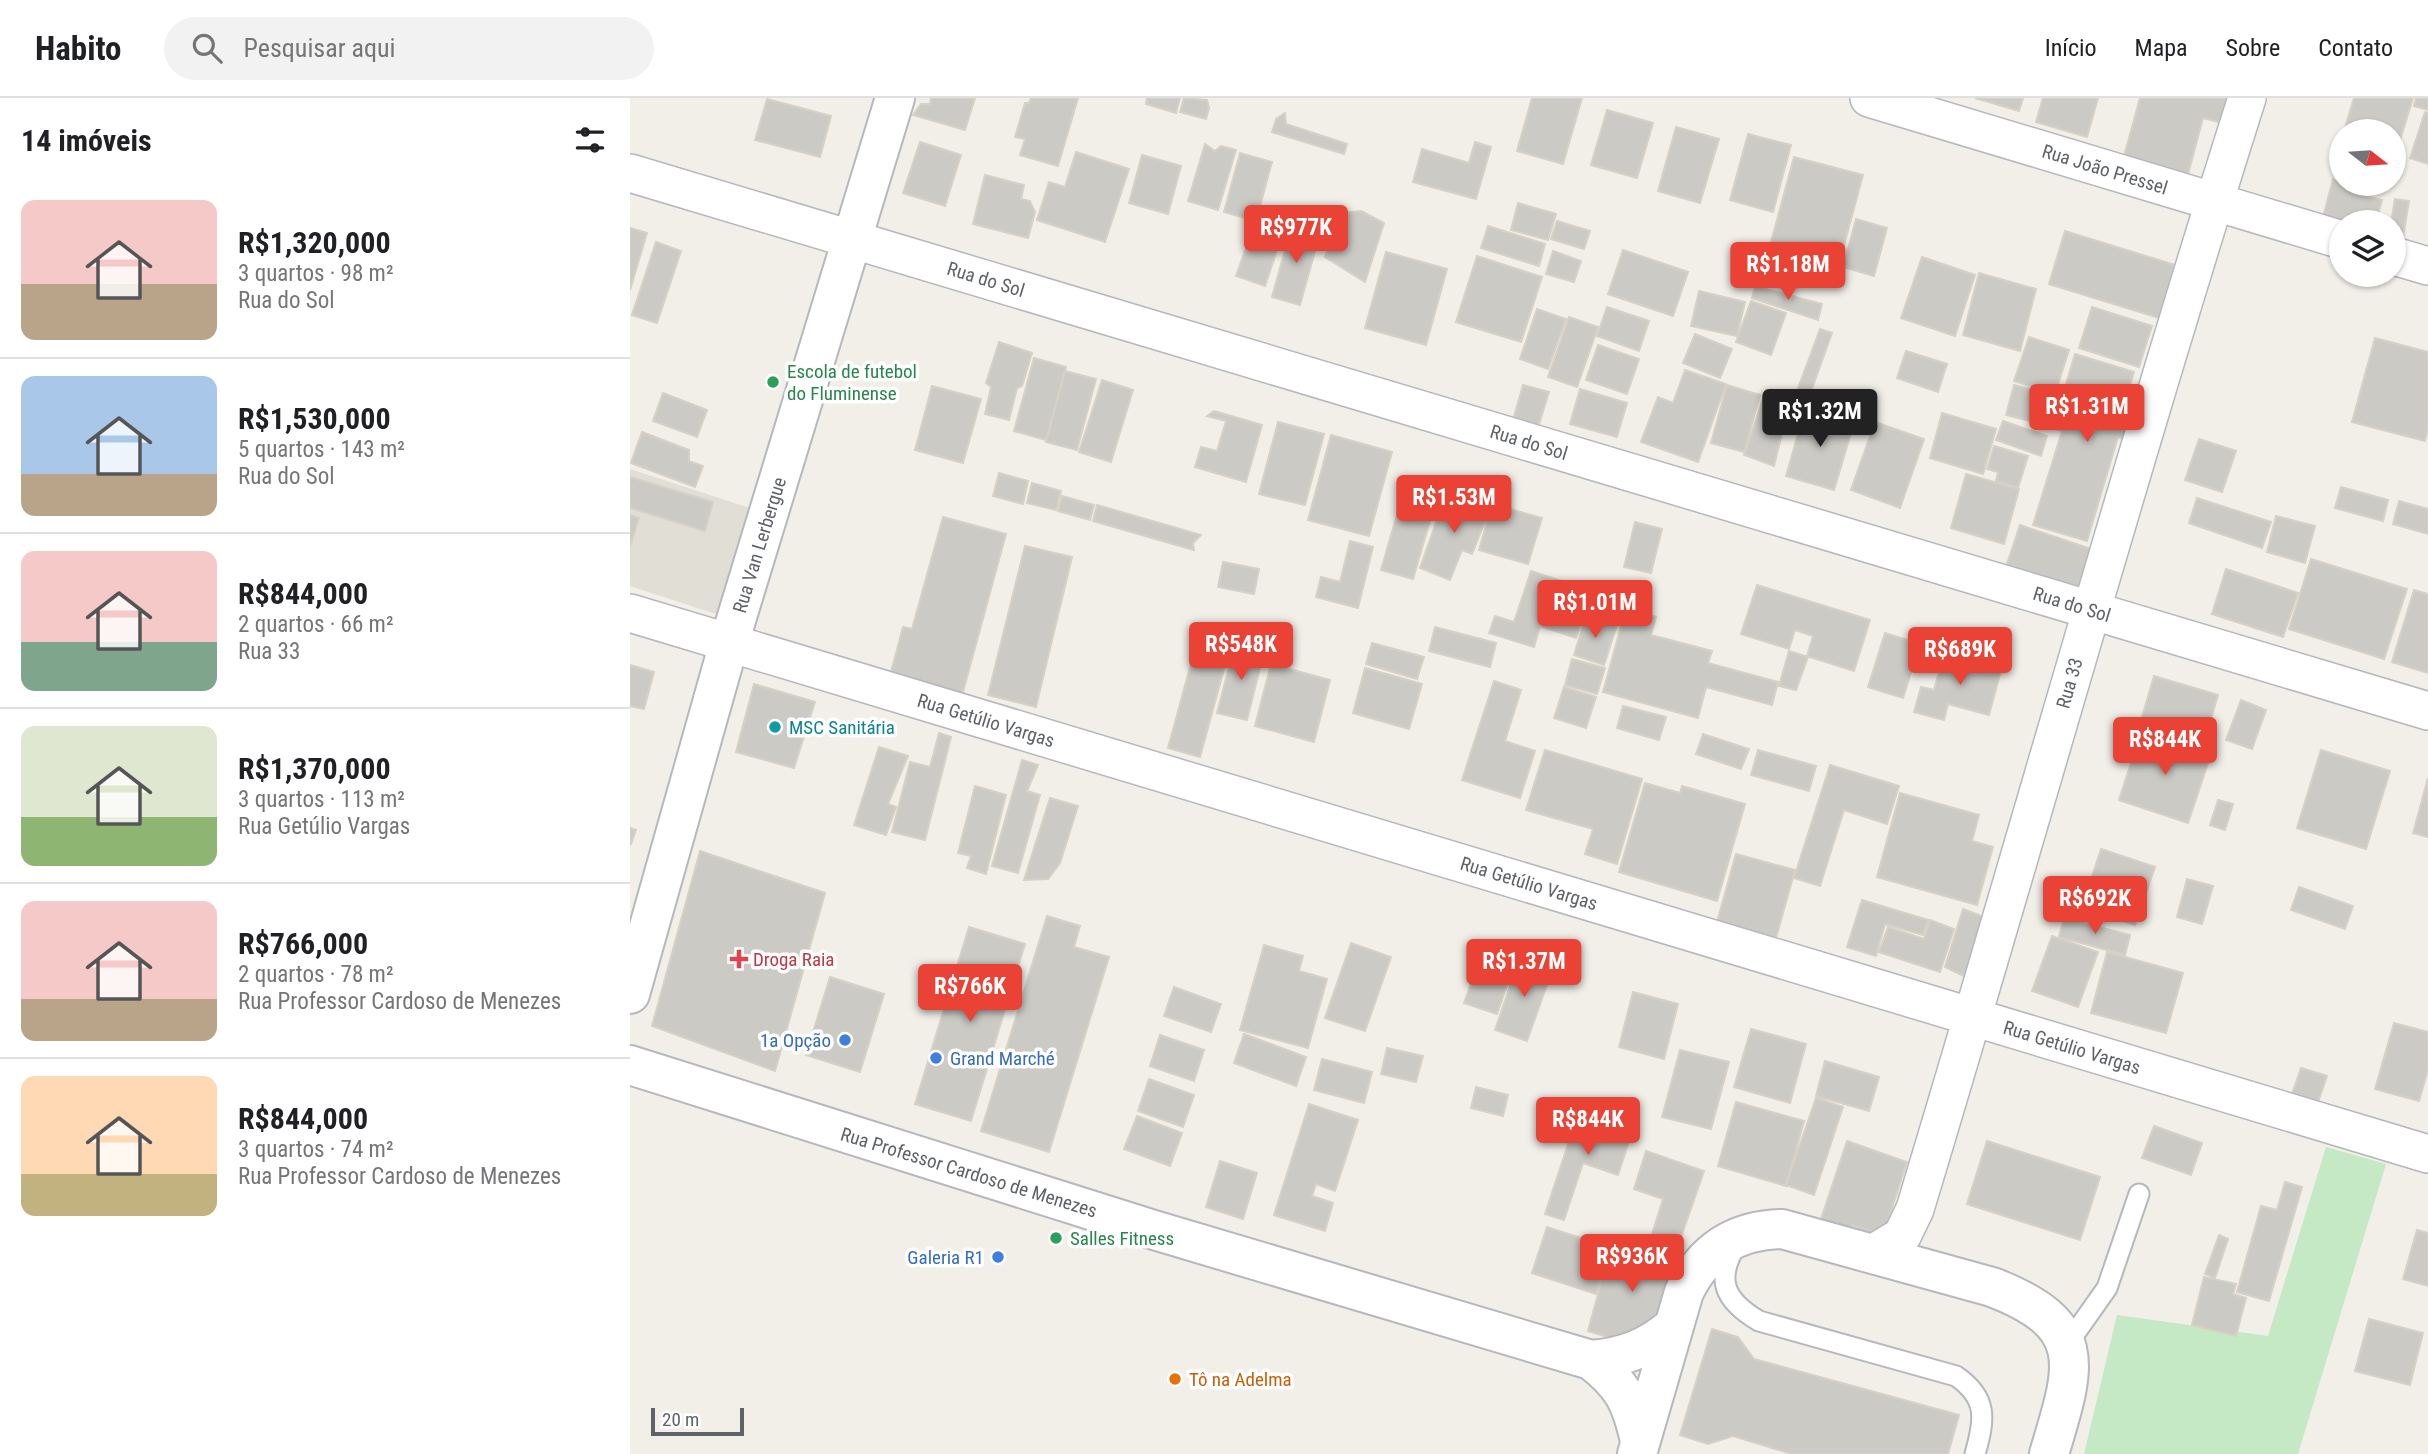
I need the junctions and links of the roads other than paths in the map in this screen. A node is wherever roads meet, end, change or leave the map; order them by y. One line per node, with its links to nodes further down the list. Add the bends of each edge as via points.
1 (895, 98): 7 (street, Rua Van Lerbergue)
2 (1869, 98): 5 (street, Rua João Pressel)
3 (2246, 98): 5 (street, Rua 33)
4 (630, 173): 7 (street, Rua do Sol)
5 (2214, 202): 6 (street, Rua João Pressel); 10 (street, Rua 33)
6 (2329, 236)
7 (854, 240): 10 (street, Rua do Sol); 12 (street, Rua Van Lerbergue)
8 (2406, 260): 9 (street)
9 (2428, 266)
10 (2090, 610): 13 (street, Rua do Sol); 15 (street, Rua 33)
11 (630, 613): 12 (street, Rua Getúlio Vargas)
12 (729, 643): 14 (street, Rua Van Lerbergue); 15 (street, Rua Getúlio Vargas)
13 (2428, 711)
14 (630, 994)
15 (1973, 1017): 17 (street, Rua Getúlio Vargas); 20 (street, Rua 33, via 1910,1224 1902,1236)
16 (630, 1065): 23 (street, Rua Professor Cardoso de Menezes, via 1154,1230)
17 (2428, 1154)
18 (2139, 1194): 22 (lane, via 2107,1288)
19 (1744, 1234): 20 (street, via 1782,1229); 21 (street, via 1702,1262 1684,1292); 26 (lane, via 1726,1266 1728,1297 1759,1321 1956,1376 1971,1386 1983,1412)
20 (1874, 1253): 22 (street, via 2018,1297 2049,1315)
21 (1674, 1326): 23 (street, Rua Professor Cardoso de Menezes, via 1639,1351); 24 (street)
22 (2066, 1346): 25 (street, via 2070,1378)
23 (1591, 1360): 24 (street, Rua Professor Cardoso de Menezes, via 1625,1393)
24 (1639, 1447)
25 (2055, 1447)
26 (1975, 1454)

